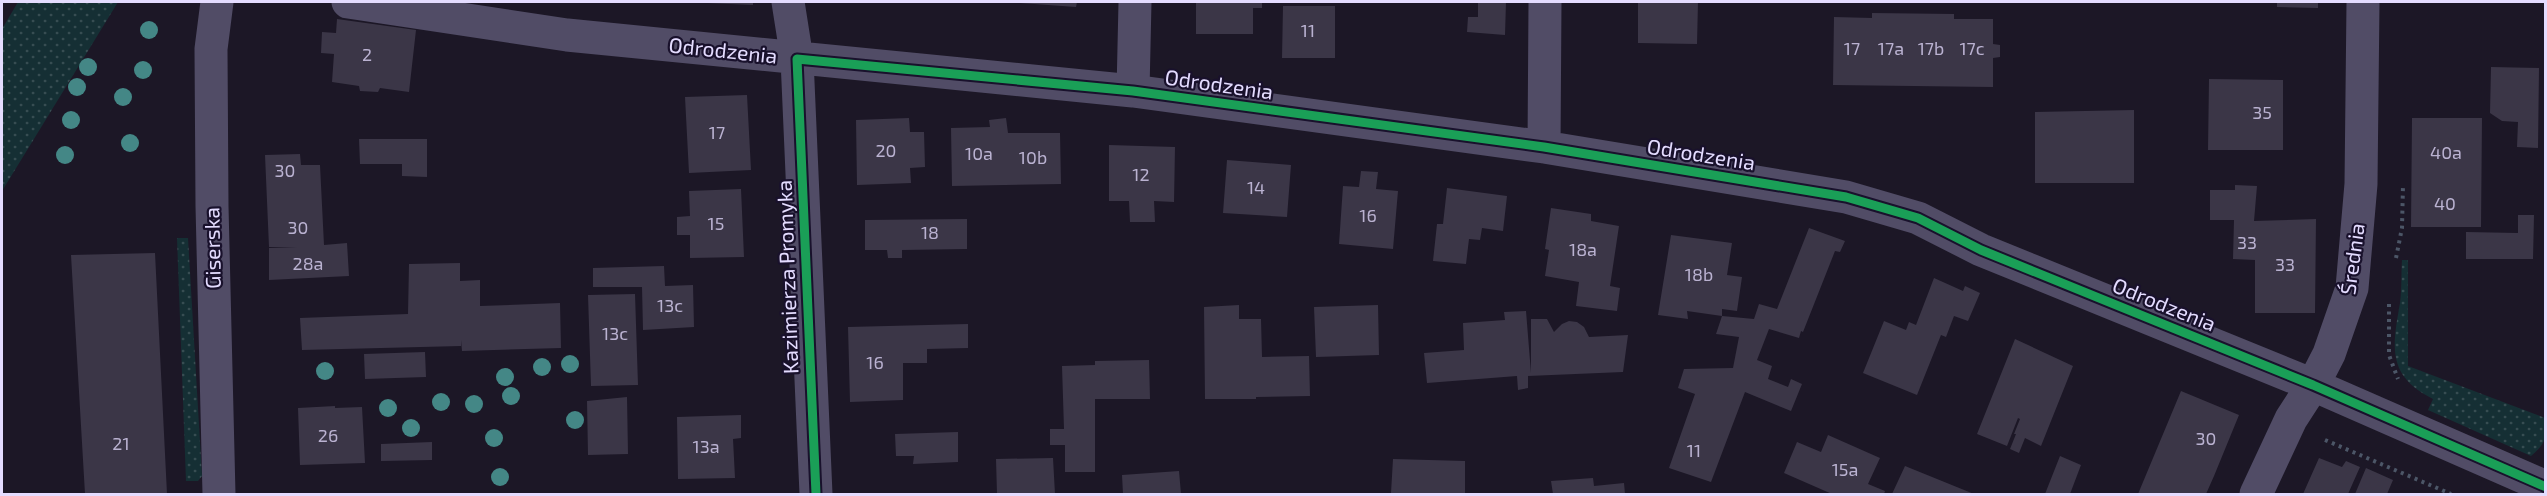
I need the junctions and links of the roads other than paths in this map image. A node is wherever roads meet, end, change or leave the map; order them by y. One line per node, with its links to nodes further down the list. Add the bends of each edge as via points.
1 (217, 2): 12 (street, Giserska, via 211,49)
2 (348, 2): 7 (street, Odrodzenia, via 567,35)
3 (788, 2): 7 (street, Kazimierza Promyka)
4 (1135, 2): 8 (street)
5 (1545, 2): 9 (street)
6 (2363, 2): 10 (street, Średnia, via 2361,184 2352,288 2329,354)
7 (797, 59): 8 (street, Odrodzenia); 13 (street, Kazimierza Promyka)
8 (1133, 92): 9 (street, Odrodzenia)
9 (1544, 147): 10 (street, Odrodzenia, via 1846,196 1918,218 1981,250)
10 (2313, 385): 11 (street, Odrodzenia); 14 (street, Średnia, via 2291,419)
11 (2546, 487)
12 (219, 495)
13 (816, 495)
14 (2256, 495)

